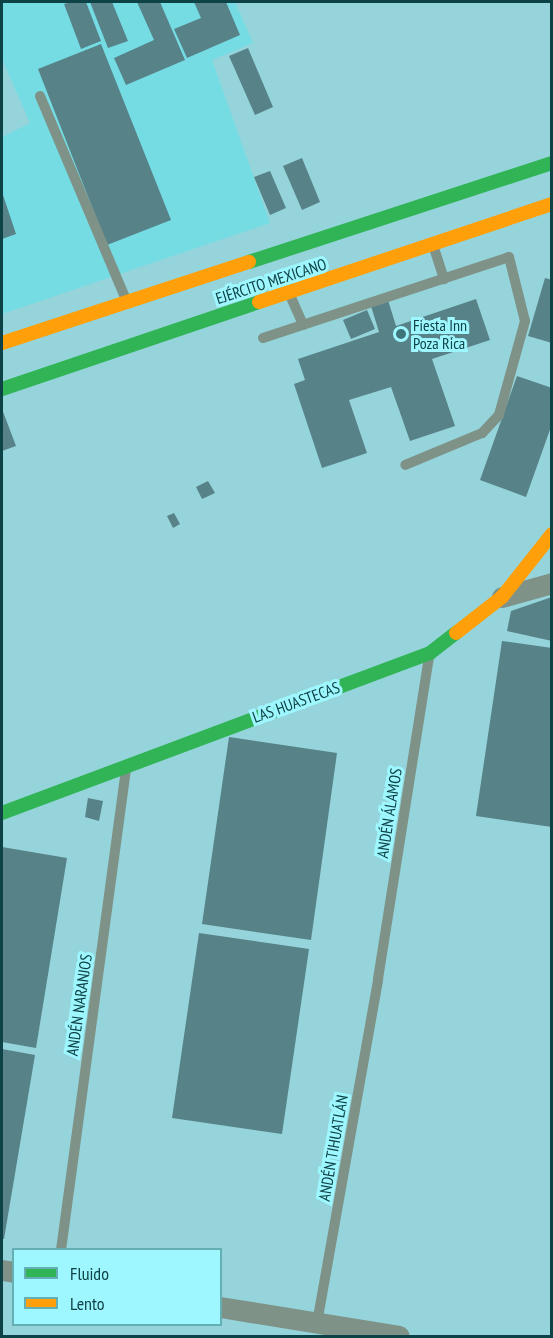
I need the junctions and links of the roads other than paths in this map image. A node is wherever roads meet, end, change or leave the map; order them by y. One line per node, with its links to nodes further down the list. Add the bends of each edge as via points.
1 (40, 96): 7 (lane)
2 (552, 163): 7 (main road, EJÉRCITO MEXICANO)
3 (552, 204): 4 (main road, EJÉRCITO MEXICANO)
4 (434, 245): 5 (lane); 6 (main road, EJÉRCITO MEXICANO)
5 (444, 279): 8 (lane); 12 (lane, via 508,257 525,321 499,415 482,433)
6 (289, 293): 8 (lane); 11 (main road, EJÉRCITO MEXICANO, via 94,352)
7 (127, 302): 10 (main road, EJÉRCITO MEXICANO, via 85,322)
8 (303, 325): 9 (lane)
9 (262, 338)
10 (2, 343)
11 (2, 389)
12 (405, 465)
13 (552, 534): 15 (main road, LAS HUASTECAS)
14 (552, 582): 15 (street)
15 (502, 597): 16 (main road, LAS HUASTECAS)
16 (430, 653): 17 (main road, LAS HUASTECAS); 19 (lane, ANDÉN ÁLAMOS)
17 (126, 765): 18 (main road, LAS HUASTECAS); 20 (lane, ANDÉN NARANJOS)
18 (2, 813)
19 (378, 979): 22 (lane, ANDÉN TIHUATLÁN)
20 (61, 1248)
21 (222, 1307): 22 (street)
22 (317, 1323): 23 (street)
23 (399, 1336)

